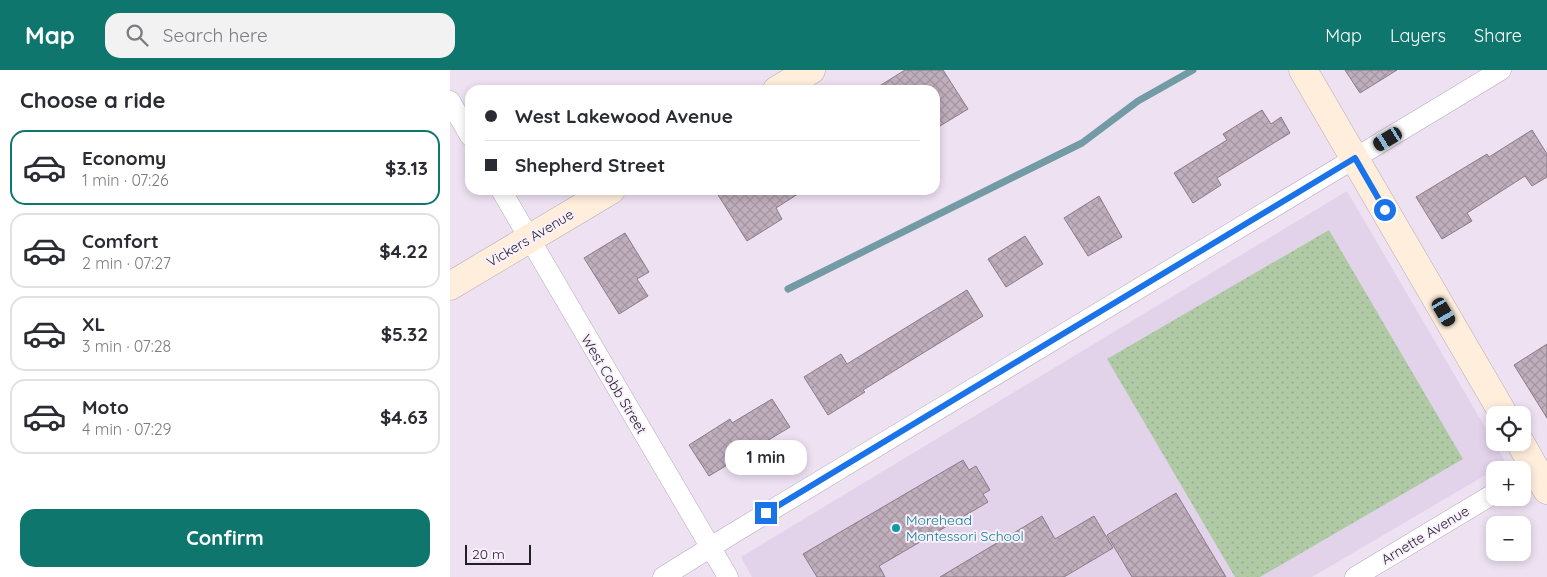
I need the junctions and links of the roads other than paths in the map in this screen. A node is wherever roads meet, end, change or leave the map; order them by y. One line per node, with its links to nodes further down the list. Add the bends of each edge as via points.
1 (811, 70): 4 (street)
2 (1303, 70): 7 (street)
3 (1502, 70): 7 (street)
4 (786, 85)
5 (450, 101): 6 (street)
6 (465, 127)
7 (1355, 158): 12 (street); 16 (street)
8 (504, 195): 10 (street, West Cobb Street)
9 (603, 195): 10 (street, Vickers Avenue)
10 (529, 239): 11 (street, Vickers Avenue); 16 (street, West Cobb Street)
11 (450, 286)
12 (1499, 406)
13 (1525, 451): 14 (street)
14 (1538, 474)
15 (1486, 498): 19 (street, Arnette Avenue)
16 (711, 547): 17 (street); 18 (street, West Cobb Street)
17 (663, 577)
18 (728, 577)
19 (1355, 577)

